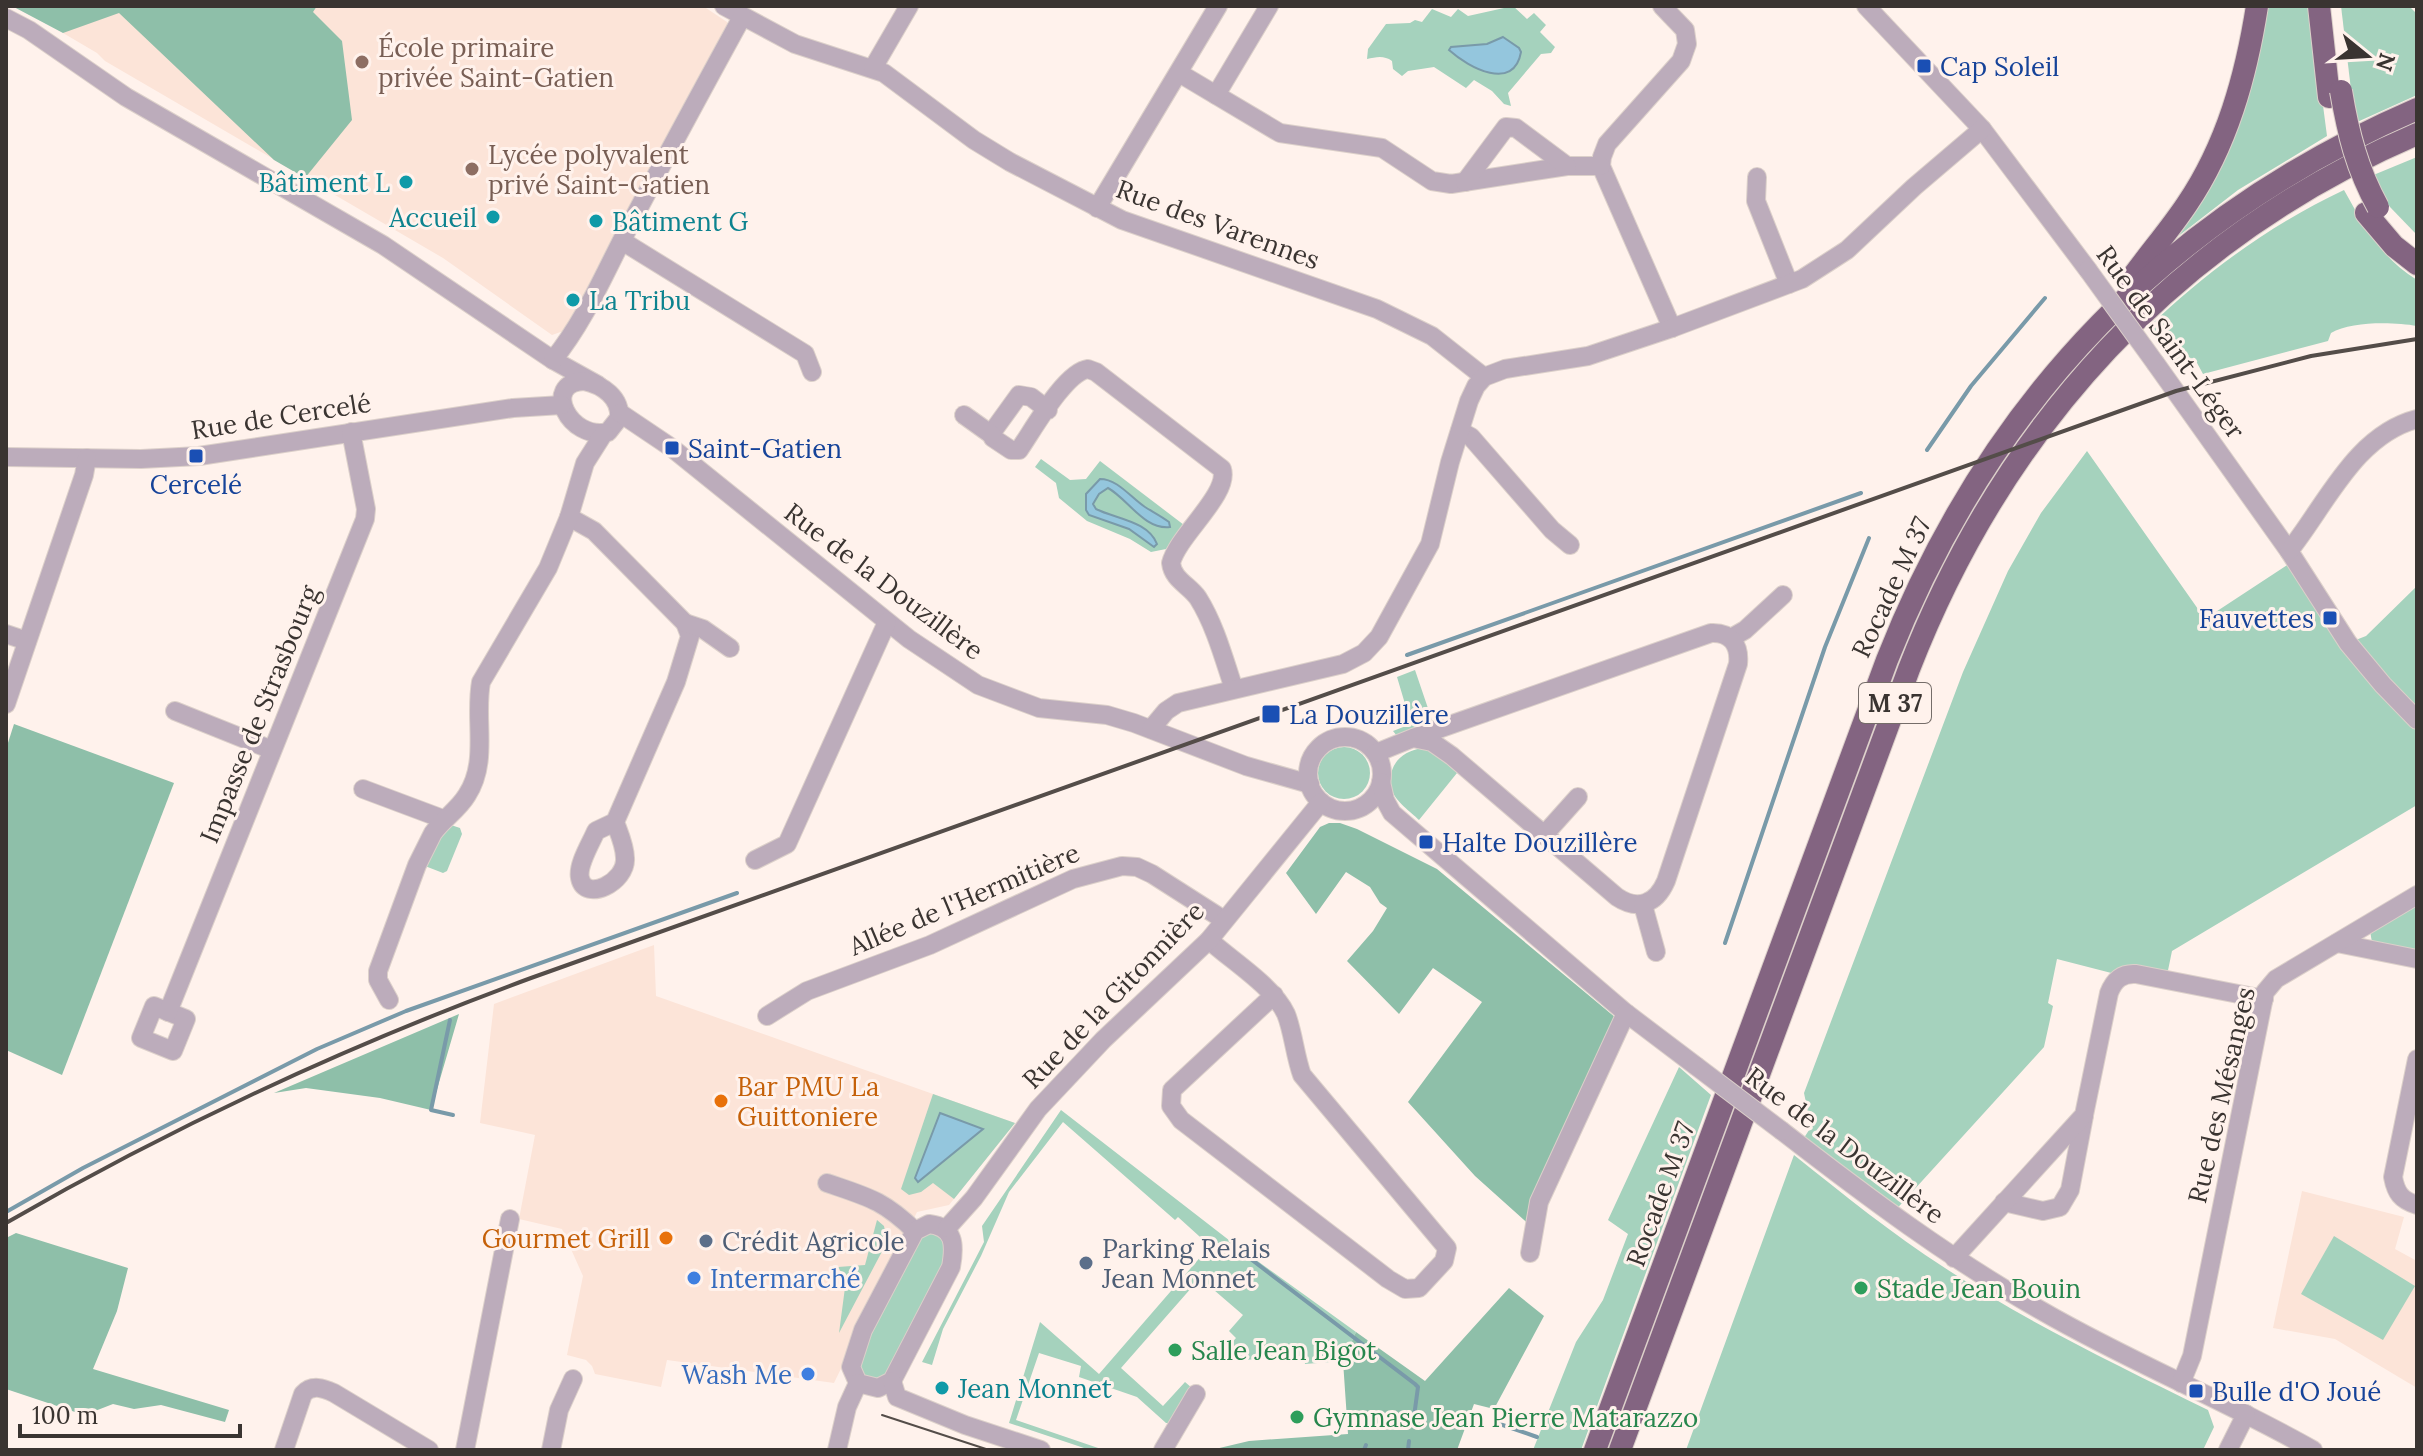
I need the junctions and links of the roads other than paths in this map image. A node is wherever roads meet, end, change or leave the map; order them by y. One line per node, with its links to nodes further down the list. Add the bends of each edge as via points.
1 (724, 6): 10 (street, Rue des Varennes)
2 (909, 6): 12 (street)
3 (1218, 6): 13 (street)
4 (1269, 6): 15 (street)
5 (1662, 6): 20 (street, via 1685,30 1686,51 1607,144)
6 (1866, 6): 17 (street, Rue de Saint-Léger)
7 (2257, 6): 29 (highway, via 2237,98 2203,178)
8 (2319, 6): 14 (highway)
9 (2332, 6): 14 (highway)
10 (742, 17): 12 (street, Rue des Varennes, via 795,44); 25 (street)
11 (6, 18): 31 (street, via 126,97 383,245)
12 (873, 68): 23 (street, Rue des Varennes, via 974,140)
13 (1179, 73): 15 (street); 23 (street)
14 (2335, 94): 24 (highway, bridge)
15 (1216, 95): 22 (street, via 1289,136 1371,145 1437,183)
16 (2417, 109): 29 (highway, Rocade M 37 / M 37, via 2315,159 2241,205 2171,257)
17 (1982, 129): 28 (street, via 1847,250); 52 (street, Rue de Saint-Léger, bridge)
18 (2417, 134): 118 (highway, Rocade M 37 / M 37, via 2277,208 2164,293 2066,395 1983,513 1943,589 1904,682)
19 (1567, 166): 20 (street); 22 (street); 22 (street, via 1516,128 1506,127)
20 (1601, 166): 30 (street)
21 (1757, 177): 28 (street, via 1756,201)
22 (1465, 182)
23 (1097, 208): 33 (street, Rue des Varennes, via 1377,309 1432,336)
24 (2372, 210): 26 (highway); 27 (highway, via 2394,246)
25 (622, 241): 31 (street, via 574,334); 32 (street, via 805,354)
26 (2417, 248)
27 (2417, 264)
28 (1789, 284): 30 (street)
29 (2096, 327): 117 (highway, Rocade M 37 / M 37, via 1994,451 1909,606)
30 (1672, 328): 33 (street, via 1588,356)
31 (553, 360): 34 (street); 35 (street)
32 (812, 372)
33 (1484, 377): 42 (street)
34 (571, 384): 35 (street); 36 (street)
35 (598, 385): 38 (street, via 616,400)
36 (562, 405): 41 (street); 43 (street, Rue de Cercelé)
37 (1048, 410): 46 (street, via 1019,395); 46 (street, via 1016,452); 60 (street, via 1072,376 1088,369 1222,469 1222,484 1177,546 1171,563 1176,577 1200,602)
38 (620, 413): 44 (street); 45 (street, Rue de la Douzillère)
39 (964, 415): 46 (street)
40 (2417, 419): 52 (street, via 2394,427 2362,452)
41 (582, 428): 44 (street); 49 (street)
42 (1460, 431): 51 (street); 60 (street, via 1430,544 1372,645 1352,661)
43 (351, 432): 48 (street, Rue de Cercelé, via 207,455); 66 (street, Impasse de Strasbourg, via 365,519)
44 (606, 433): 45 (street); 49 (street)
45 (649, 434): 54 (street, Rue de la Douzillère)
46 (992, 435)
47 (6, 457): 48 (street, Rue de Cercelé)
48 (87, 458): 58 (street)
49 (585, 463): 50 (street)
50 (569, 517): 55 (street, via 594,531); 77 (street, via 548,568 483,678 475,778 462,804)
51 (1570, 545)
52 (2289, 551): 63 (street, Rue de Saint-Léger, via 2348,643)
53 (1783, 595): 57 (street)
54 (887, 622): 64 (street, Rue de la Douzillère, via 998,694 1039,708 1107,715); 80 (street, via 787,844)
55 (685, 623): 59 (street); 78 (street, via 690,636 676,682)
56 (6, 634): 58 (street)
57 (1731, 638): 65 (street, via 1711,633); 82 (street, via 1738,664 1666,881)
58 (27, 641): 61 (street)
59 (730, 648)
60 (1234, 689): 64 (street, via 1178,703)
61 (6, 704)
62 (175, 711): 66 (street)
63 (2417, 720)
64 (1151, 729): 69 (street, Rue de la Douzillère)
65 (1413, 738): 68 (street); 79 (street, via 1445,750)
66 (272, 750): 91 (street, Impasse de Strasbourg)
67 (1317, 750): 68 (street, via 1338,737 1350,737); 69 (street, Rue de la Douzillère, via 1283,767); 71 (street)
68 (1376, 753): 70 (street)
69 (1246, 766): 71 (street, Rue de la Douzillère)
70 (1381, 782): 75 (street, via 1373,798); 76 (street, Rue de la Douzillère)
71 (1310, 784): 74 (street)
72 (363, 789): 77 (street)
73 (1578, 797): 79 (street)
74 (1321, 802): 75 (street, via 1342,811); 83 (street, Rue de la Gitonnière)
75 (1358, 808): 76 (street)
76 (1392, 813): 92 (street, Rue de la Douzillère)
77 (443, 819): 90 (street, via 417,865 382,958 378,980)
78 (615, 822)
79 (1544, 835): 82 (street, via 1617,897)
80 (755, 860)
81 (2417, 895): 85 (street, Rue des Mésanges)
82 (1643, 905): 86 (street)
83 (1224, 920): 84 (street, Rue de la Gitonnière); 93 (street, Allée de l'Hermitière, via 1152,874 1122,866 1073,879 930,945 807,991)
84 (1209, 940): 88 (street); 100 (street, Rue de la Gitonnière, via 1038,1109)
85 (2337, 943): 87 (street); 89 (street, Rue des Mésanges, via 2276,979)
86 (1656, 952)
87 (2417, 959)
88 (1274, 995): 88 (street, via 1289,1023 1302,1075 1447,1248 1444,1261 1419,1288 1405,1289 1388,1279 1181,1120 1171,1106 1172,1090)
89 (2264, 999): 95 (street, via 2136,974 2118,979 2109,993); 107 (street, Rue des Mésanges, via 2192,1356)
90 (389, 1000)
91 (168, 1012)
92 (1626, 1013): 102 (street, via 1539,1202); 103 (street, Rue de la Douzillère, bridge)
93 (767, 1016)
94 (2417, 1059): 98 (street, via 2393,1177 2396,1191)
95 (2084, 1115): 97 (street); 97 (street, via 2070,1190 2060,1207 2043,1211)
96 (827, 1183): 101 (street, via 875,1200)
97 (2004, 1202): 103 (street)
98 (2417, 1205)
99 (510, 1219): 112 (street)
100 (947, 1228): 101 (street, via 929,1224); 105 (street, via 954,1251 951,1267)
101 (915, 1231): 106 (street, via 855,1350 851,1367)
102 (1530, 1253)
103 (1954, 1258): 107 (street, Rue de la Douzillère, via 2043,1312)
104 (573, 1379): 113 (street, via 559,1410)
105 (892, 1381): 106 (street, via 878,1388); 115 (street, via 897,1397)
106 (858, 1383): 114 (street)
107 (2181, 1383): 109 (street, Rue de la Douzillère)
108 (1196, 1394): 116 (street)
109 (2246, 1414): 119 (street); 120 (street, Rue de la Douzillère)
110 (284, 1450): 111 (street, via 303,1394 317,1387)
111 (429, 1450)
112 (465, 1450)
113 (551, 1450)
114 (837, 1450)
115 (1041, 1450)
116 (1163, 1450)
117 (1595, 1450)
118 (1620, 1450)
119 (2228, 1450)
120 (2313, 1450)

